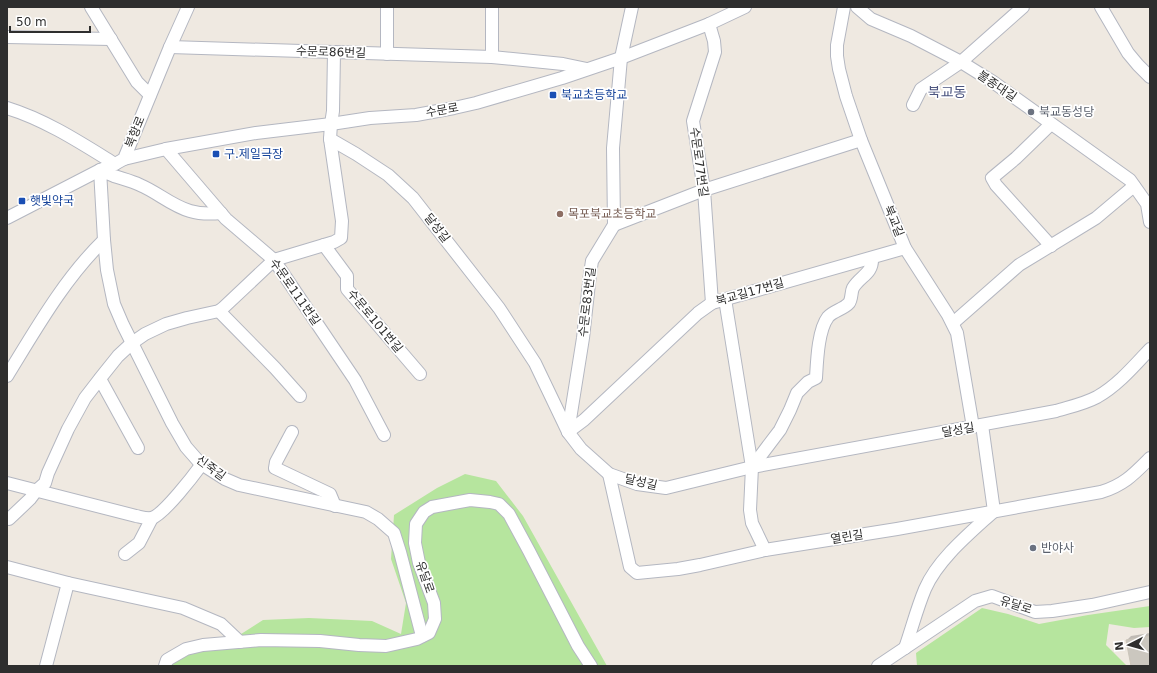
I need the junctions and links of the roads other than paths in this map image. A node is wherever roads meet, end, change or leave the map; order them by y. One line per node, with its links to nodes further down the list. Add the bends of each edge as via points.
1 (91, 7): 14 (street)
2 (188, 7): 15 (street, 북항로)
3 (387, 7): 17 (street)
4 (492, 7): 18 (street)
5 (632, 7): 19 (street)
6 (745, 7): 11 (street, 수문로)
7 (844, 7): 29 (street, 북교길, via 837,56 846,96)
8 (857, 7): 20 (street, 불종대길, via 871,19)
9 (1023, 7): 20 (street)
10 (1101, 7): 22 (street, via 1128,53)
11 (730, 11): 12 (street, 수문로)
12 (709, 24): 19 (street, 수문로); 34 (street, 수문로77번길, via 714,52 693,121)
13 (7, 38): 14 (street)
14 (111, 39): 23 (street, via 137,82)
15 (170, 47): 16 (street, 수문로86번길); 23 (street, 북항로)
16 (334, 52): 17 (street, 수문로86번길); 26 (street)
17 (387, 54): 18 (street, 수문로86번길)
18 (492, 57): 21 (street, 수문로86번길)
19 (621, 58): 21 (street, 수문로); 38 (street, via 613,148)
20 (961, 62): 24 (street, via 921,89); 27 (street, 불종대길)
21 (587, 69): 26 (street, 수문로, via 454,108 416,115)
22 (1150, 77)
23 (150, 95): 31 (street, 북항로)
24 (912, 105)
25 (7, 108): 31 (street, via 50,125)
26 (331, 124): 28 (street); 30 (street, 수문로, via 256,133)
27 (1052, 124): 33 (street, 불종대길, via 1130,180); 41 (street, via 992,178)
28 (330, 139): 40 (street, via 342,221 341,238); 57 (street, 달성길, via 388,175 413,198 499,308 535,363)
29 (861, 140): 34 (street); 42 (street, 북교길)
30 (166, 149): 31 (street, 수문로); 36 (street, 수문로111번길)
31 (120, 161): 32 (street)
32 (100, 170): 35 (street); 36 (street, via 133,181 184,209 199,213); 39 (street, 신죽길)
33 (1134, 186): 37 (street, 불종대길, via 1147,204); 41 (street, via 1096,218)
34 (704, 190): 38 (street); 46 (street, 수문로77번길)
35 (9, 213)
36 (221, 213): 44 (street, 수문로111번길)
37 (1150, 222)
38 (614, 225): 57 (street, 수문로83번길, via 592,261)
39 (104, 240): 49 (street, 신죽길, via 114,304); 52 (street, via 82,262)
40 (324, 245): 44 (street); 51 (street, 수문로101번길, via 347,276 347,289)
41 (1051, 246): 48 (street, via 1019,265)
42 (906, 248): 43 (street, 북교길17번길); 48 (street, 북교길)
43 (872, 258): 45 (street, 북교길17번길); 62 (street, via 873,265 854,288 849,303 828,316 820,335 816,378 797,393 780,430)
44 (274, 260): 47 (street); 58 (street, 수문로111번길, via 355,380)
45 (725, 299): 46 (street, 북교길17번길); 62 (street)
46 (712, 303): 57 (street, 북교길17번길)
47 (219, 311): 49 (street, via 166,324); 54 (street)
48 (953, 323): 55 (street, 북교길)
49 (132, 343): 53 (street); 61 (street, 신죽길, via 172,423 186,446)
50 (1150, 349): 55 (street, 달성길, via 1109,389 1095,397 1056,411)
51 (420, 374)
52 (7, 376)
53 (100, 379): 59 (street); 65 (street, via 85,398 68,429 45,483)
54 (300, 396)
55 (978, 426): 62 (street, 달성길); 67 (street, 북교길)
56 (292, 432): 66 (street, via 275,468 330,494)
57 (568, 432): 63 (street, 달성길)
58 (384, 435)
59 (138, 448)
60 (1150, 458): 67 (street, 열린길, via 1132,476 1113,488)
61 (202, 464): 66 (street, 신죽길, via 239,485); 68 (street, via 164,509)
62 (752, 468): 63 (street, 달성길, via 666,488 637,484); 70 (street, via 752,523)
63 (609, 474): 70 (street, 열린길, via 630,567 637,573 692,566)
64 (7, 483): 65 (street)
65 (36, 491): 68 (street); 69 (street)
66 (335, 506): 75 (street, 신죽길, via 366,512 394,533)
67 (994, 511): 70 (street, 열린길); 77 (street, via 934,572 925,589)
68 (152, 518): 71 (street, via 139,543)
69 (9, 519)
70 (765, 550)
71 (125, 554)
72 (7, 567): 73 (street)
73 (68, 583): 76 (street, via 182,608 221,624); 78 (street)
74 (1150, 592): 77 (street, 유달로, via 1107,602 1035,612 992,596 975,601)
75 (422, 636): 76 (street, via 386,646 320,641); 80 (street, 유달로, via 429,633 435,619 434,603 419,563 415,543 416,524 424,512 432,507 470,500 490,502 499,504 509,514)
76 (240, 642): 79 (street, via 186,649 167,660)
77 (905, 648): 81 (street, 유달로)
78 (46, 666)
79 (165, 666)
80 (591, 666)
81 (878, 666)

